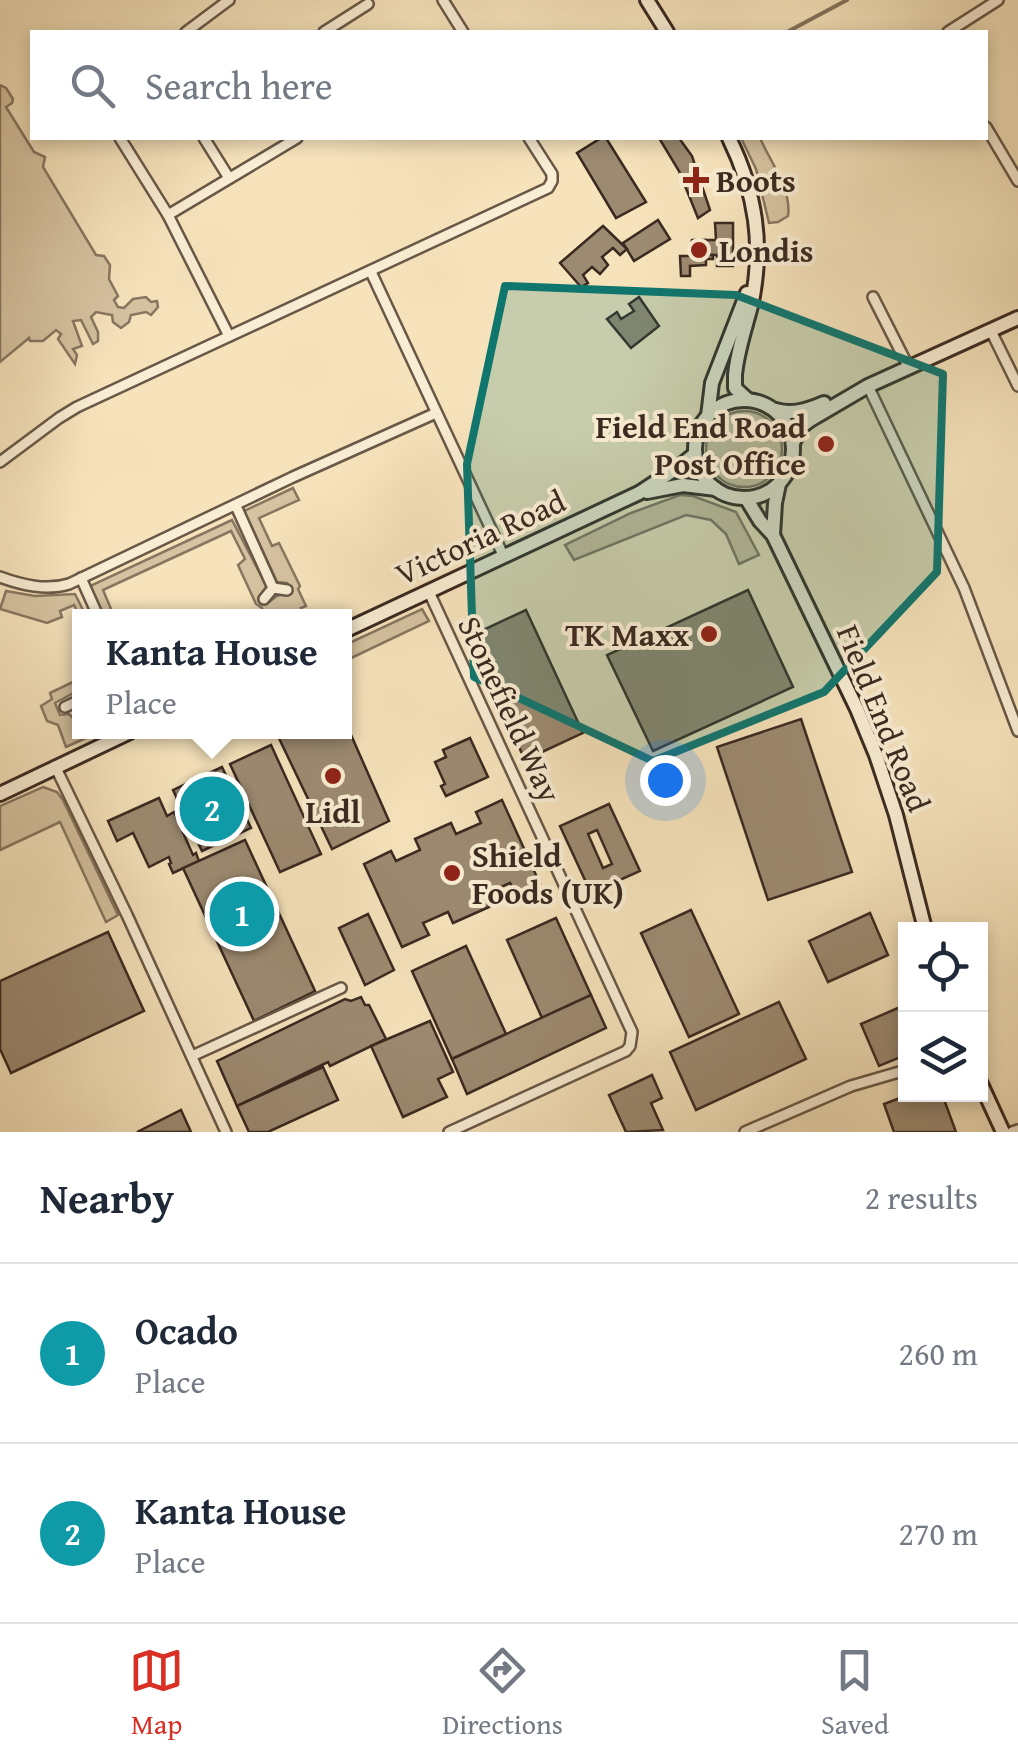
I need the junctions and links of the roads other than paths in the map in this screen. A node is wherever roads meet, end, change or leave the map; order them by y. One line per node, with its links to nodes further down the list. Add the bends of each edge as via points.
1 (229, 0): 6 (street)
2 (443, 0): 8 (street)
3 (648, 0): 9 (street)
4 (998, 0): 10 (street)
5 (368, 4): 7 (street)
6 (189, 30)
7 (327, 30)
8 (462, 30)
9 (666, 30)
10 (951, 30)
11 (988, 130): 18 (street)
12 (121, 140): 19 (street)
13 (205, 140): 17 (street)
14 (294, 140): 17 (street)
15 (530, 140): 21 (street, via 548,168 548,188)
16 (730, 140): 20 (street, via 753,200)
17 (230, 178): 19 (street)
18 (1018, 181)
19 (168, 215): 25 (street)
20 (758, 262): 29 (street, via 734,376); 32 (street, via 712,383)
21 (371, 272): 25 (street); 31 (street)
22 (872, 298): 26 (street)
23 (1018, 318): 24 (street)
24 (991, 331): 26 (street); 28 (street)
25 (229, 336): 35 (street, via 77,407)
26 (908, 366): 27 (street)
27 (868, 386): 30 (street, via 802,412); 33 (street, via 810,420); 53 (street, via 964,588)
28 (1018, 386)
29 (748, 400): 30 (street); 32 (street, via 721,405)
30 (772, 408): 33 (street)
31 (436, 412): 40 (street); 42 (street)
32 (708, 416): 34 (street)
33 (793, 443): 36 (street)
34 (695, 454): 37 (street); 38 (street, Victoria Road)
35 (0, 462)
36 (779, 484): 39 (street); 41 (street)
37 (716, 489): 38 (street, Victoria Road, via 683,485); 39 (street)
38 (639, 493): 42 (street, Victoria Road)
39 (746, 498): 41 (street, Field End Road)
40 (236, 506): 44 (street); 45 (street)
41 (773, 535): 57 (street, Field End Road, via 876,755)
42 (504, 557): 47 (street, Victoria Road)
43 (0, 577): 44 (street, via 55,588)
44 (81, 578): 49 (street)
45 (273, 588): 46 (street); 48 (street)
46 (287, 590)
47 (428, 592): 50 (street, Victoria Road); 63 (street, Stonefield Way, via 632,1032 626,1051)
48 (264, 599)
49 (95, 609)
50 (352, 627)
51 (72, 704): 52 (street)
52 (66, 707)
53 (1018, 731)
54 (115, 739): 55 (street)
55 (55, 766): 56 (street); 59 (street)
56 (0, 794)
57 (923, 922)
58 (341, 988): 59 (street)
59 (192, 1056): 62 (street)
60 (898, 1072): 64 (street)
61 (988, 1099): 65 (street)
62 (226, 1132)
63 (449, 1132)
64 (745, 1132)
65 (1003, 1132)

